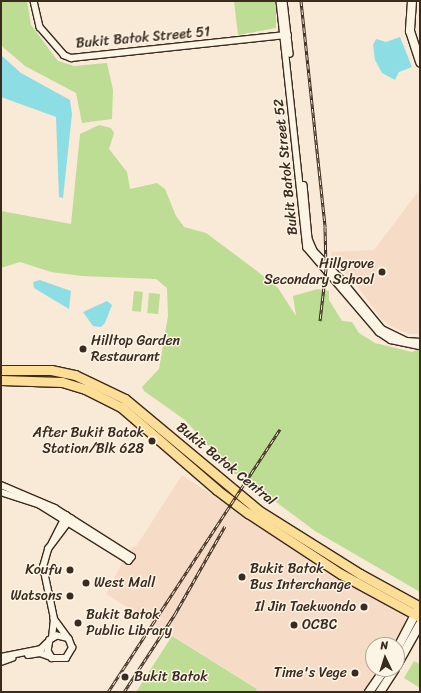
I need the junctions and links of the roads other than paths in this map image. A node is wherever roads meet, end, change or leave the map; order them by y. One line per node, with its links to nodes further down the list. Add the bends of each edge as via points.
1 (34, 1): 6 (street, Bukit Batok Street 51, via 40,27 64,55 71,58)
2 (280, 1): 6 (street, Bukit Batok Street 52)
3 (284, 1): 6 (street, Bukit Batok Street 52)
4 (412, 1): 8 (main road, via 409,22)
5 (416, 1): 7 (main road, via 414,23)
6 (286, 36): 9 (street, Bukit Batok Street 52, via 311,246 382,329 407,341); 10 (street, Bukit Batok Street 52, via 307,248 379,332 391,340)
7 (420, 50)
8 (420, 62)
9 (420, 342)
10 (420, 346)
11 (1, 370): 19 (main road, Bukit Batok Central, via 51,370 74,375 125,399 258,510)
12 (1, 380): 19 (main road, Bukit Batok Central, via 62,382 85,389 121,407 217,490 248,513 341,574)
13 (1, 486): 15 (street)
14 (1, 493): 15 (street)
15 (65, 517): 16 (street); 17 (street)
16 (71, 520): 17 (street); 18 (street)
17 (51, 545): 20 (street, via 43,568)
18 (131, 559)
19 (419, 610): 22 (main road)
20 (54, 619): 23 (street); 24 (street)
21 (420, 624): 25 (main road)
22 (404, 637)
23 (66, 638): 24 (street); 27 (street, via 72,648 69,655 61,660)
24 (51, 639): 26 (street, via 41,649); 27 (street, via 48,651)
25 (405, 651)
26 (1, 656)
27 (52, 658): 28 (street, via 40,653)
28 (1, 662)
29 (380, 677): 31 (main road)
30 (390, 677): 32 (main road)
31 (370, 692)
32 (380, 692)

